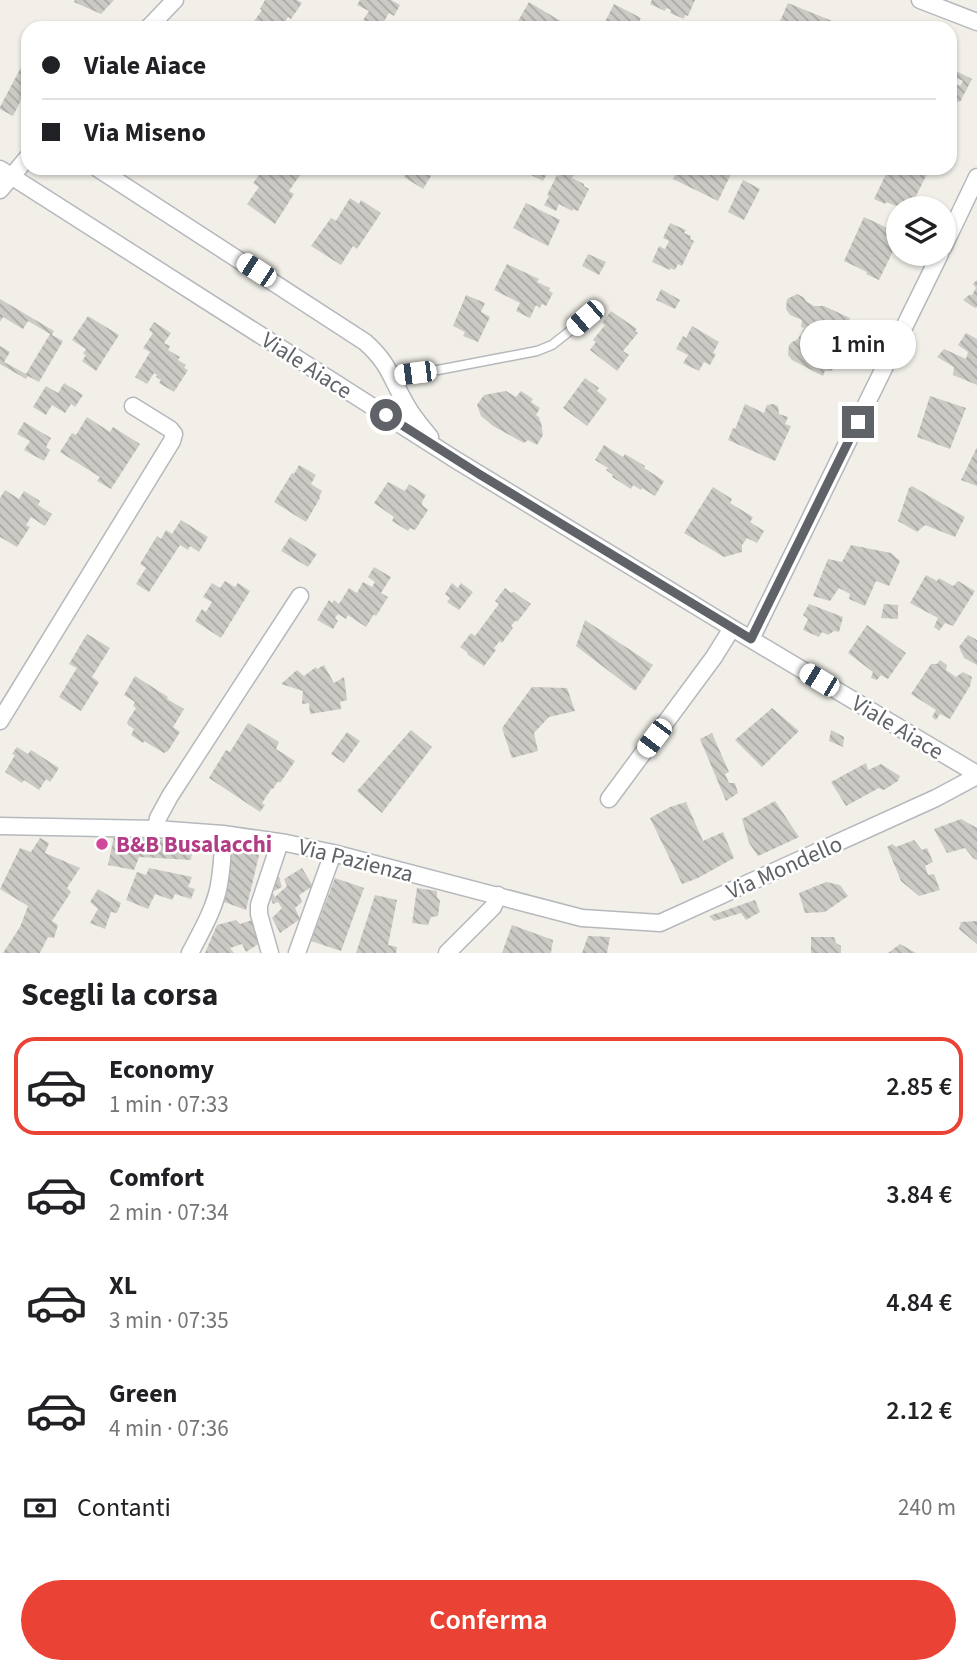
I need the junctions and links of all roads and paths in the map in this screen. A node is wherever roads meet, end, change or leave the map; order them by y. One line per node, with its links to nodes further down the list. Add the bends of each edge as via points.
1 (175, 0): 3 (street)
2 (920, 0): 4 (street)
3 (155, 21)
4 (977, 22)
5 (21, 162): 6 (street)
6 (6, 172): 9 (street); 15 (street, Viale Aiace)
7 (108, 175): 13 (street, via 347,329 378,354)
8 (977, 177): 10 (street)
9 (0, 190)
10 (956, 221)
11 (934, 266): 18 (street)
12 (585, 318): 13 (lane, via 552,345 537,351)
13 (392, 376): 15 (street, via 418,423)
14 (133, 406): 19 (street, via 170,429 172,441)
15 (456, 460): 17 (street, Viale Aiace)
16 (300, 596): 23 (street, via 170,796)
17 (732, 628): 18 (street, Viale Aiace); 21 (street)
18 (751, 639): 20 (street, Viale Aiace)
19 (0, 721)
20 (977, 775): 28 (street, Via Mondello, via 660,923)
21 (609, 799)
22 (0, 826): 23 (street, Via Pazienza)
23 (156, 829): 24 (street, Via Pazienza)
24 (223, 834): 25 (street, Via Pazienza); 29 (street, via 219,887)
25 (280, 842): 26 (street, Via Pazienza); 30 (street, via 259,905)
26 (333, 853): 27 (street, Via Pazienza); 31 (street)
27 (498, 895): 28 (street, Via Pazienza); 32 (street, via 493,907)
28 (582, 918)
29 (190, 953)
30 (270, 953)
31 (298, 953)
32 (447, 953)

